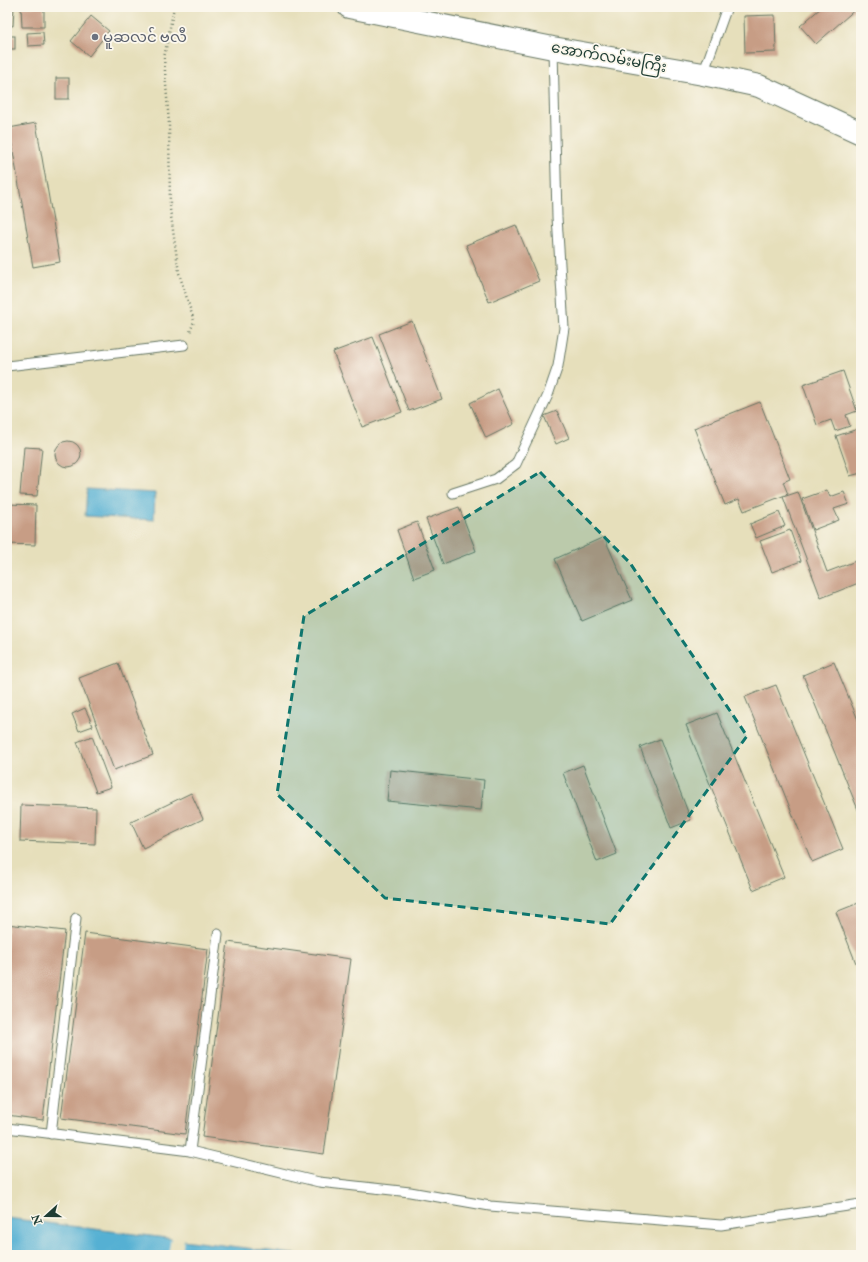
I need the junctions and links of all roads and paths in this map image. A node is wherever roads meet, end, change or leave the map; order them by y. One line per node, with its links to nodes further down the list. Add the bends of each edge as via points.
1 (174, 7): 7 (path, via 164,58 169,124 170,209 180,273 194,321)
2 (349, 7): 4 (main road, အောက်လမ်းမကြီး)
3 (727, 7): 5 (lane)
4 (553, 48): 5 (main road, အောက်လမ်းမကြီး); 9 (lane, via 557,217 564,328 558,366 548,395 516,464 496,479)
5 (703, 74): 6 (main road, အောက်လမ်းမကြီး, via 759,86)
6 (861, 133)
7 (184, 346): 8 (lane)
8 (7, 366)
9 (454, 493)
10 (76, 918): 13 (lane)
11 (218, 934): 14 (lane)
12 (7, 1128): 13 (lane)
13 (51, 1134): 14 (lane)
14 (190, 1151): 15 (lane, via 319,1182 410,1192 490,1206 721,1225)
15 (861, 1204)

